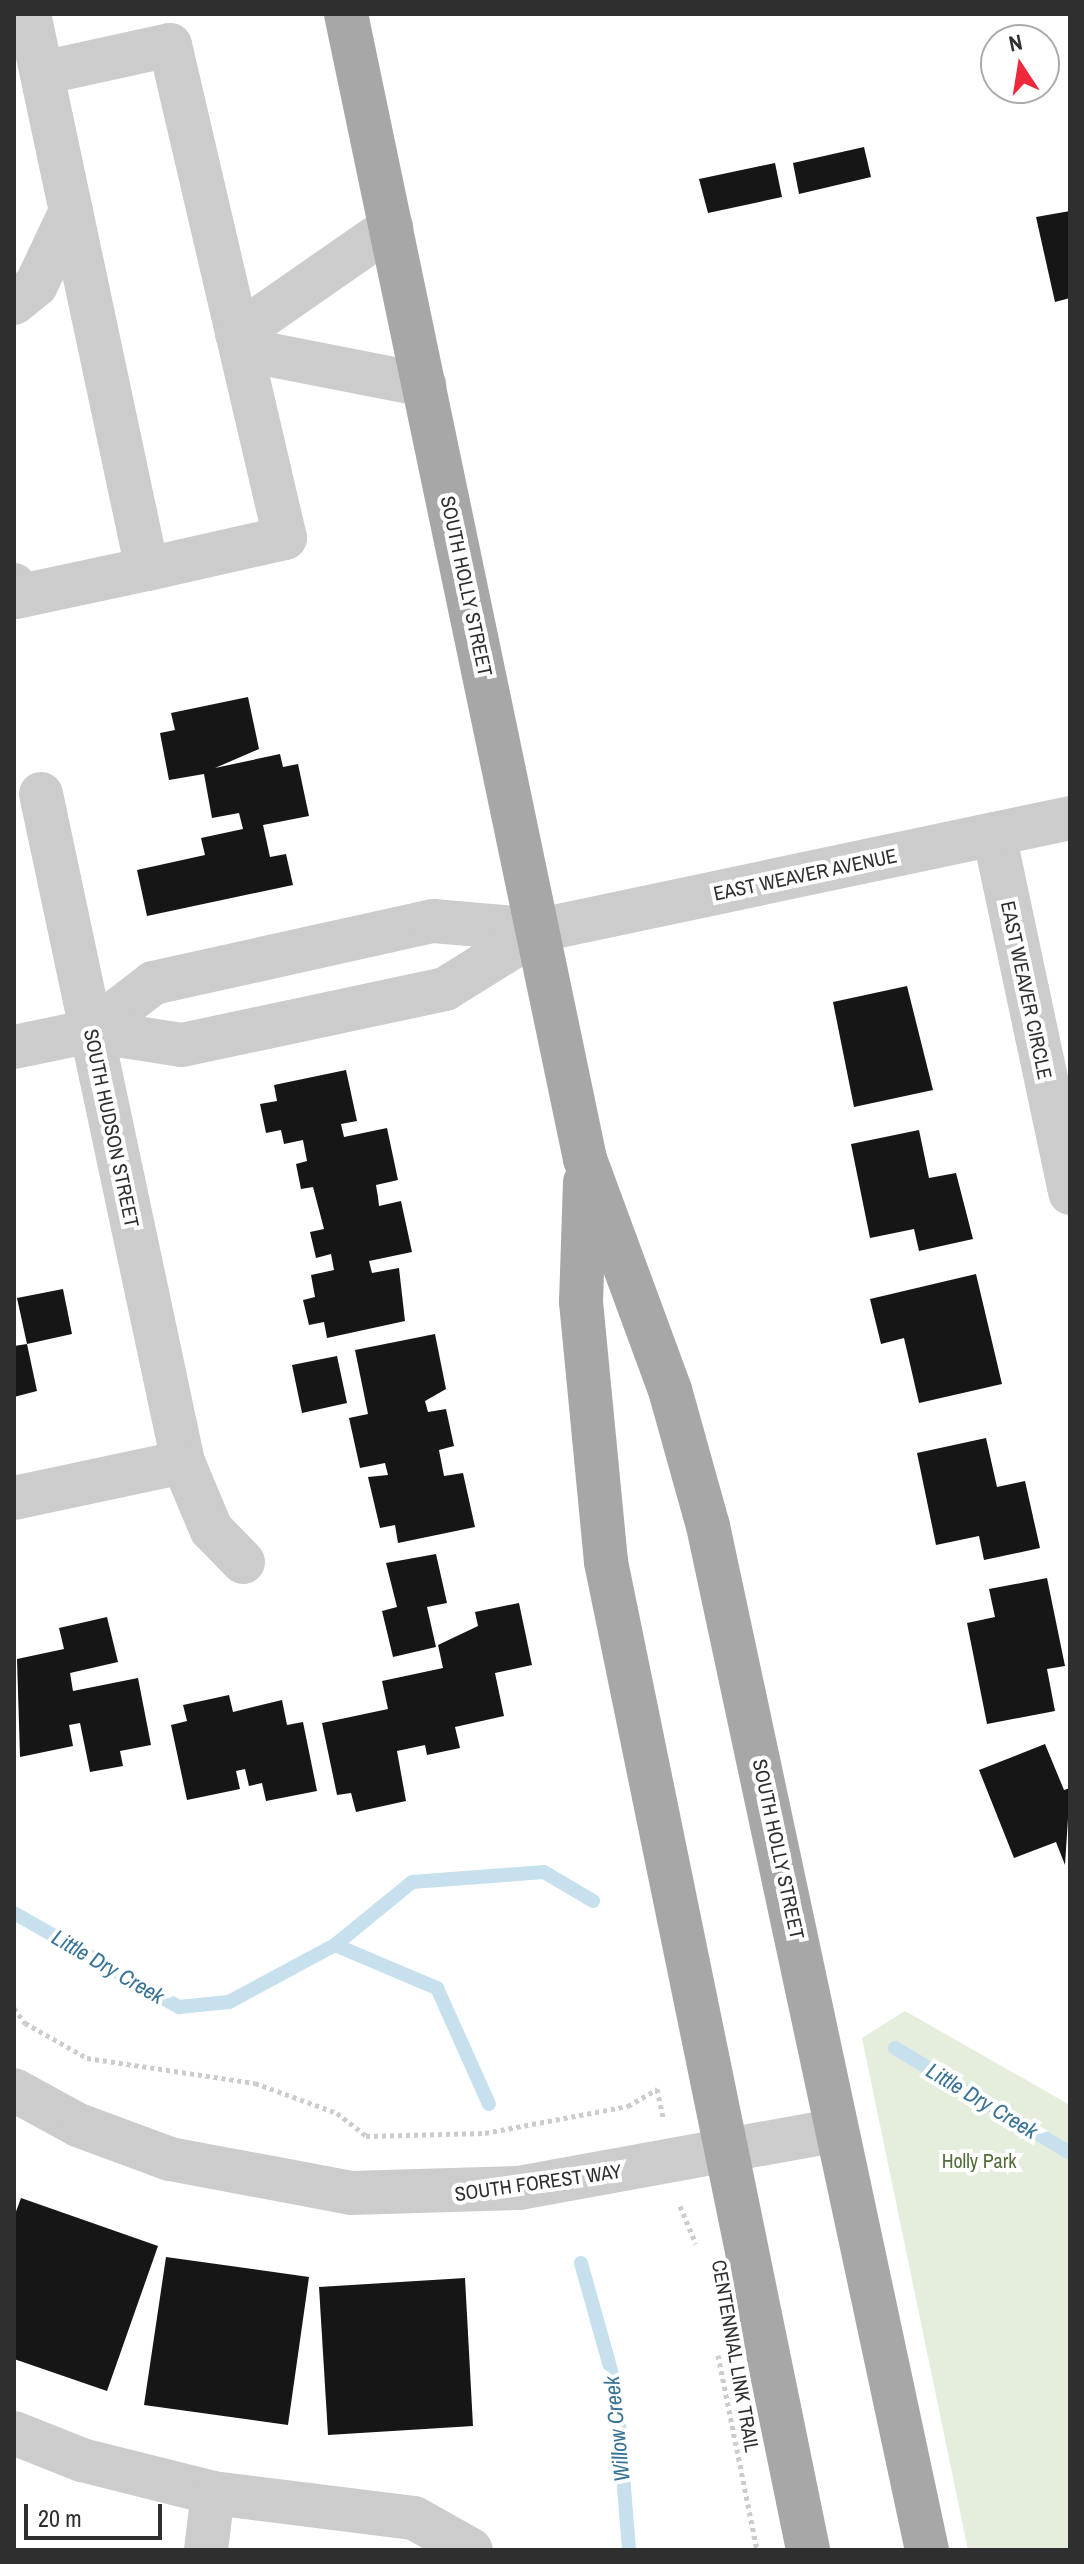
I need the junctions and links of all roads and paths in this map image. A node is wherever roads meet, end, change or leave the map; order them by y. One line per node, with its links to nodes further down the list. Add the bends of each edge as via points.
1 (29, 14): 3 (street)
2 (346, 14): 5 (main road, SOUTH HOLLY STREET)
3 (42, 73): 4 (street); 7 (street, via 170,45)
4 (71, 211): 6 (street, via 36,285); 9 (street)
5 (391, 227): 7 (street); 8 (main road, SOUTH HOLLY STREET)
6 (14, 303)
7 (239, 342): 8 (street); 9 (street, via 285,538)
8 (424, 385): 14 (main road, SOUTH HOLLY STREET)
9 (147, 569): 10 (street, via 16,597)
10 (14, 585)
11 (41, 794): 15 (street, SOUTH HUDSON STREET)
12 (1070, 818): 13 (street, EAST WEAVER AVENUE)
13 (994, 834): 14 (street, EAST WEAVER AVENUE); 18 (street, EAST WEAVER CIRCLE)
14 (540, 930): 15 (street, EAST WEAVER AVENUE, via 433,921 153,983); 15 (street, EAST WEAVER AVENUE, via 445,989 182,1045); 17 (main road, SOUTH HOLLY STREET)
15 (91, 1031): 16 (street, EAST WEAVER AVENUE); 19 (street, SOUTH HUDSON STREET)
16 (14, 1047)
17 (585, 1159): 24 (main road, SOUTH HOLLY STREET, via 670,1390 708,1526); 25 (main road, SOUTH HOLLY STREET, via 581,1302 606,1562)
18 (1068, 1178)
19 (183, 1462): 20 (street); 21 (street, SOUTH HUDSON STREET, via 211,1529)
20 (14, 1498)
21 (243, 1562)
22 (14, 2008): 26 (path, CENTENNIAL LINK TRAIL, via 25,2023 87,2058 255,2083 337,2113 366,2136 485,2133 628,2106 657,2089)
23 (14, 2090): 26 (street, SOUTH FOREST WAY, via 78,2125 170,2159 351,2193 519,2188)
24 (837, 2130): 25 (street, SOUTH FOREST WAY); 35 (main road, SOUTH HOLLY STREET)
25 (722, 2153): 26 (street, SOUTH FOREST WAY); 34 (main road, SOUTH HOLLY STREET)
26 (672, 2162): 27 (path, CENTENNIAL LINK TRAIL, via 684,2225)
27 (701, 2251)
28 (717, 2343): 33 (path, CENTENNIAL LINK TRAIL)
29 (14, 2433): 30 (street, via 82,2460)
30 (213, 2493): 31 (street, via 414,2518); 32 (street)
31 (469, 2547)
32 (206, 2550)
33 (757, 2550)
34 (808, 2550)
35 (927, 2550)

